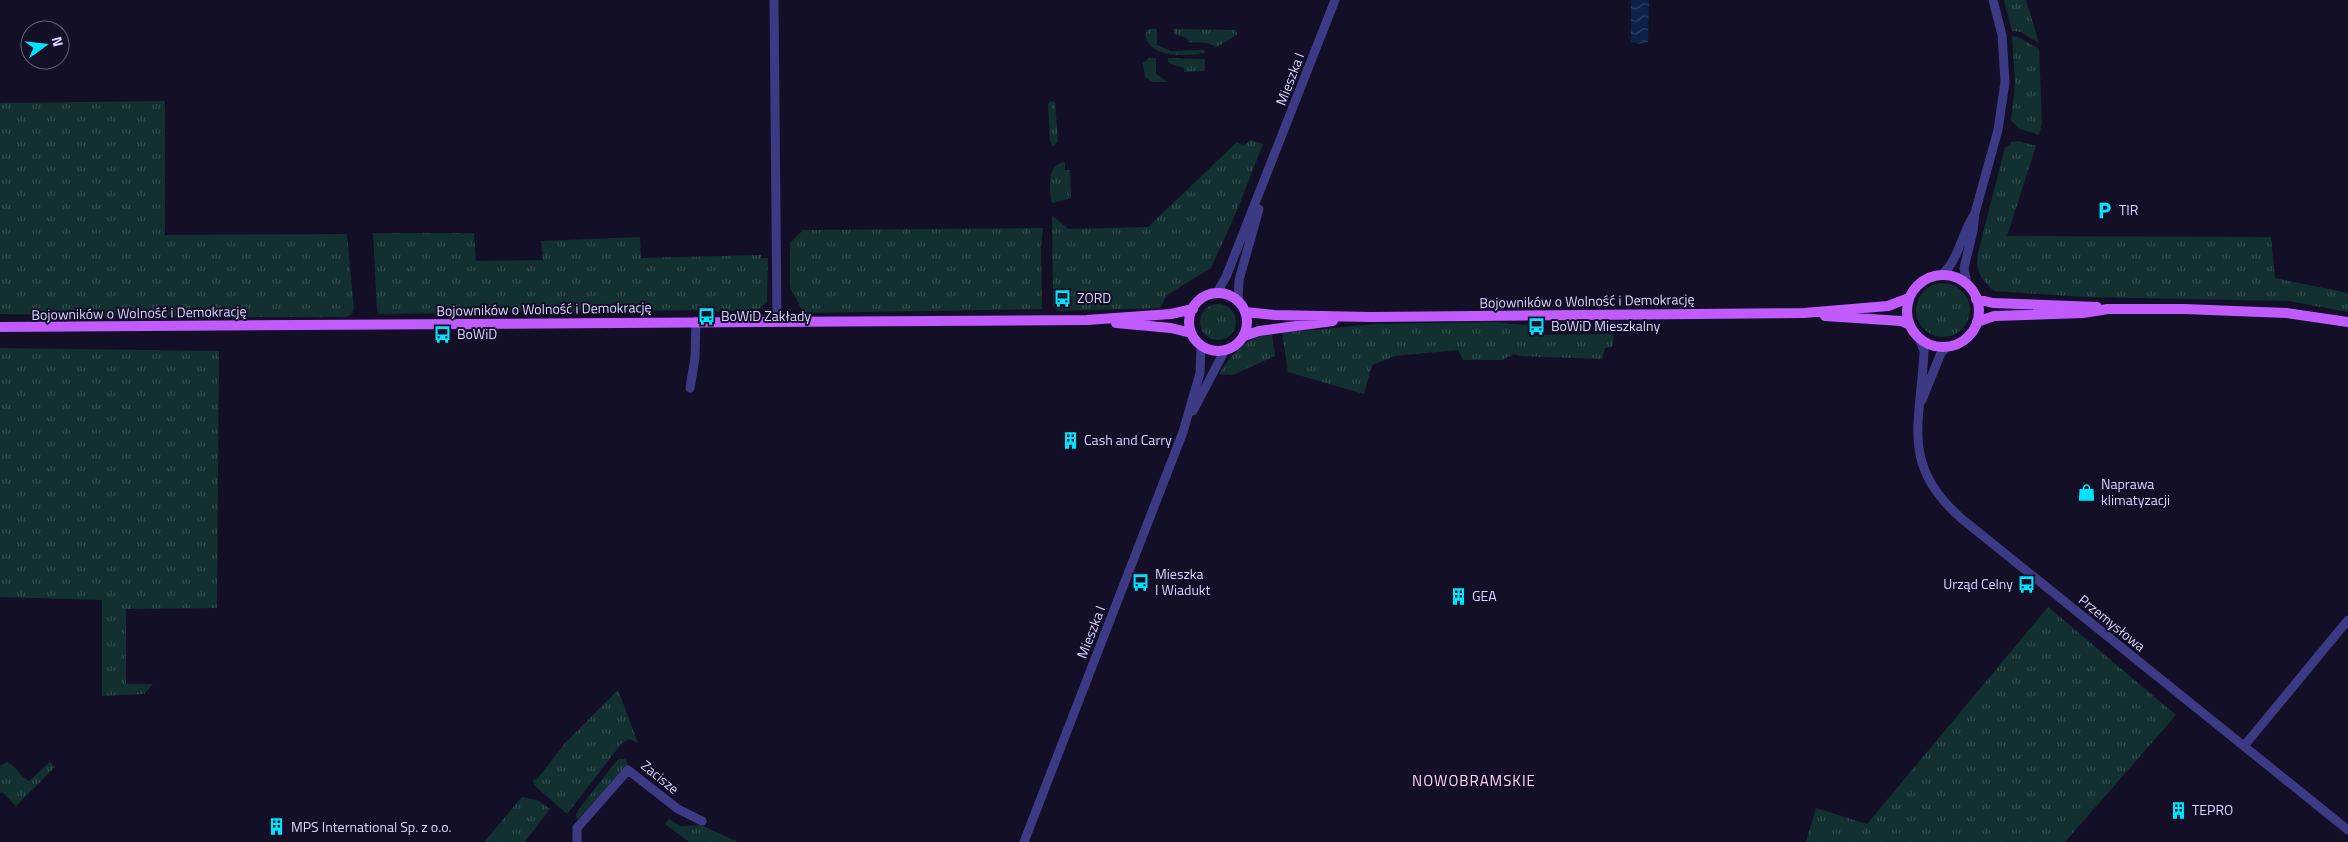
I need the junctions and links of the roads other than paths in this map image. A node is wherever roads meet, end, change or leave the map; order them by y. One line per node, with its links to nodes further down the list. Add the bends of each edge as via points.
1 (774, 0): 19 (street)
2 (1335, 0): 4 (street, Mieszka I)
3 (1993, 0): 5 (street, via 2002,35 2005,82 1998,130)
4 (1270, 168): 8 (street, Mieszka I); 11 (street, Mieszka I, via 1239,280)
5 (1975, 213): 6 (street, via 1948,269); 7 (street, via 1964,268)
6 (1941, 275): 7 (main road, via 1954,277); 9 (main road, via 1922,282)
7 (1966, 284): 10 (main road)
8 (1216, 294): 11 (main road); 12 (main road, via 1198,301)
9 (1909, 298): 15 (main road, Bojowników o Wolność i Demokrację, via 1888,306); 22 (main road, via 1907,312)
10 (1976, 299): 13 (main road, via 1993,303); 20 (main road)
11 (1238, 301): 14 (main road)
12 (1193, 309): 17 (main road, Bojowników o Wolność i Demokrację, via 1172,314); 24 (main road)
13 (2108, 309): 20 (main road, via 1994,316); 21 (main road, via 2286,313)
14 (1245, 312): 16 (main road, Bojowników o Wolność i Demokrację); 25 (main road)
15 (1804, 314): 16 (main road, Bojowników o Wolność i Demokrację); 22 (main road, Bojowników o Wolność i Demokrację, via 1901,321)
16 (1371, 317): 25 (main road, Bojowników o Wolność i Demokrację, via 1275,328)
17 (1087, 320): 19 (main road, Bojowników o Wolność i Demokrację); 24 (main road, Bojowników o Wolność i Demokrację)
18 (696, 321): 19 (main road, Bojowników o Wolność i Demokrację); 23 (main road, Bojowników o Wolność i Demokrację); 30 (street, via 696,358)
19 (777, 321)
20 (1977, 322): 28 (main road, via 1962,341)
21 (2348, 322)
22 (1910, 325): 26 (main road)
23 (0, 327)
24 (1191, 332): 27 (main road)
25 (1244, 336): 29 (main road)
26 (1919, 338): 28 (main road, via 1928,344); 31 (street, Przemysłowa, via 1924,351)
27 (1201, 346): 29 (main road); 32 (street, Mieszka I, via 1200,373)
28 (1947, 347): 31 (street, Przemysłowa, via 1941,353)
29 (1225, 350): 32 (street, Mieszka I)
30 (690, 388)
31 (1920, 403): 34 (street, Przemysłowa, via 1917,427 1919,454 1927,479 1948,506)
32 (1183, 432): 38 (street, Mieszka I)
33 (2348, 620): 34 (street)
34 (2244, 746): 36 (street, Przemysłowa)
35 (702, 821): 37 (street, Zacisze, via 678,809 628,770 577,828)
36 (2348, 830)
37 (576, 842)
38 (1024, 842)

